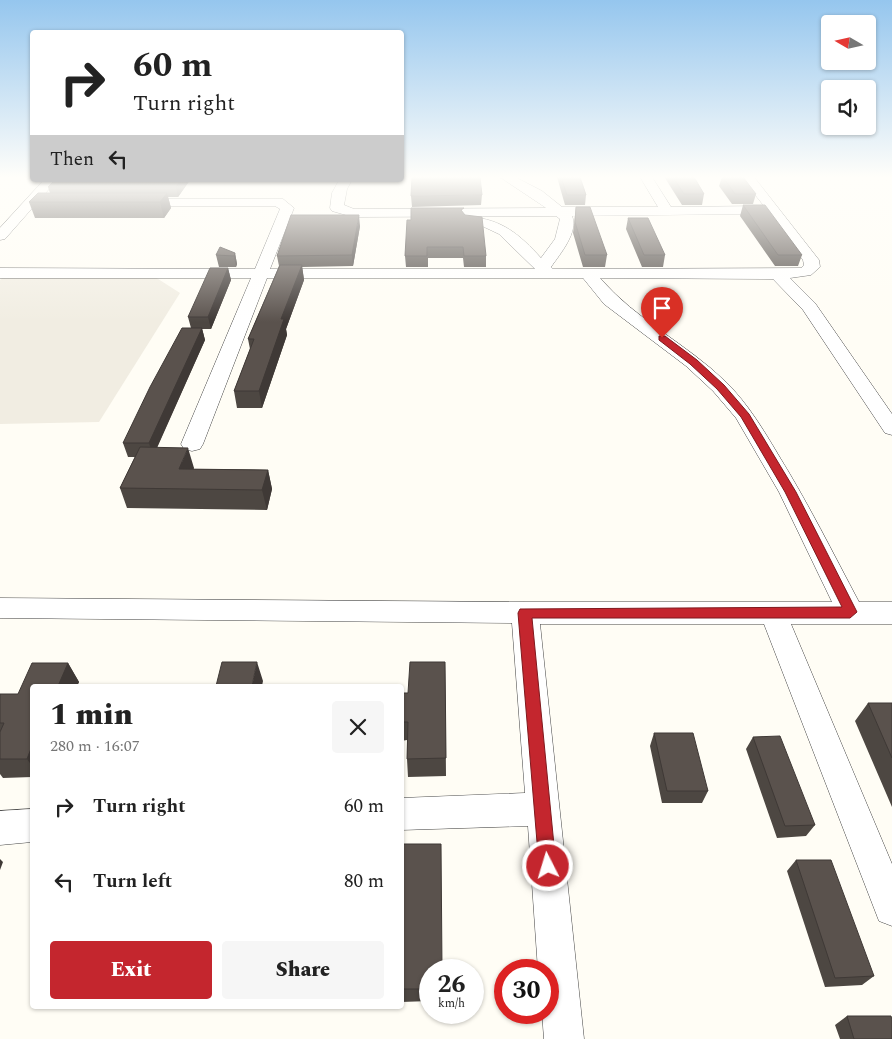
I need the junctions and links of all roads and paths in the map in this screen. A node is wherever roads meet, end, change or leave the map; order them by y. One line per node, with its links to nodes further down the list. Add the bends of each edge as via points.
1 (10, 225): 6 (street)
2 (279, 225): 9 (street)
3 (498, 225): 7 (street, via 510,233)
4 (567, 225): 7 (street, via 562,242)
5 (785, 225): 11 (street, via 811,260 812,267 805,272)
6 (0, 236)
7 (545, 270): 9 (street); 10 (street)
8 (0, 273): 9 (street)
9 (261, 273): 13 (street)
10 (587, 273): 11 (street); 15 (street, via 610,300 693,362 745,416 790,492)
11 (777, 274): 12 (street, via 809,307)
12 (892, 429)
13 (192, 444)
14 (0, 608): 16 (street)
15 (850, 612): 17 (street); 18 (street)
16 (525, 613): 18 (street); 19 (street)
17 (892, 613)
18 (774, 614): 23 (street)
19 (542, 808): 20 (street); 24 (street)
20 (404, 814)
21 (30, 826): 22 (street)
22 (0, 828)
23 (892, 908)
24 (564, 1039)

